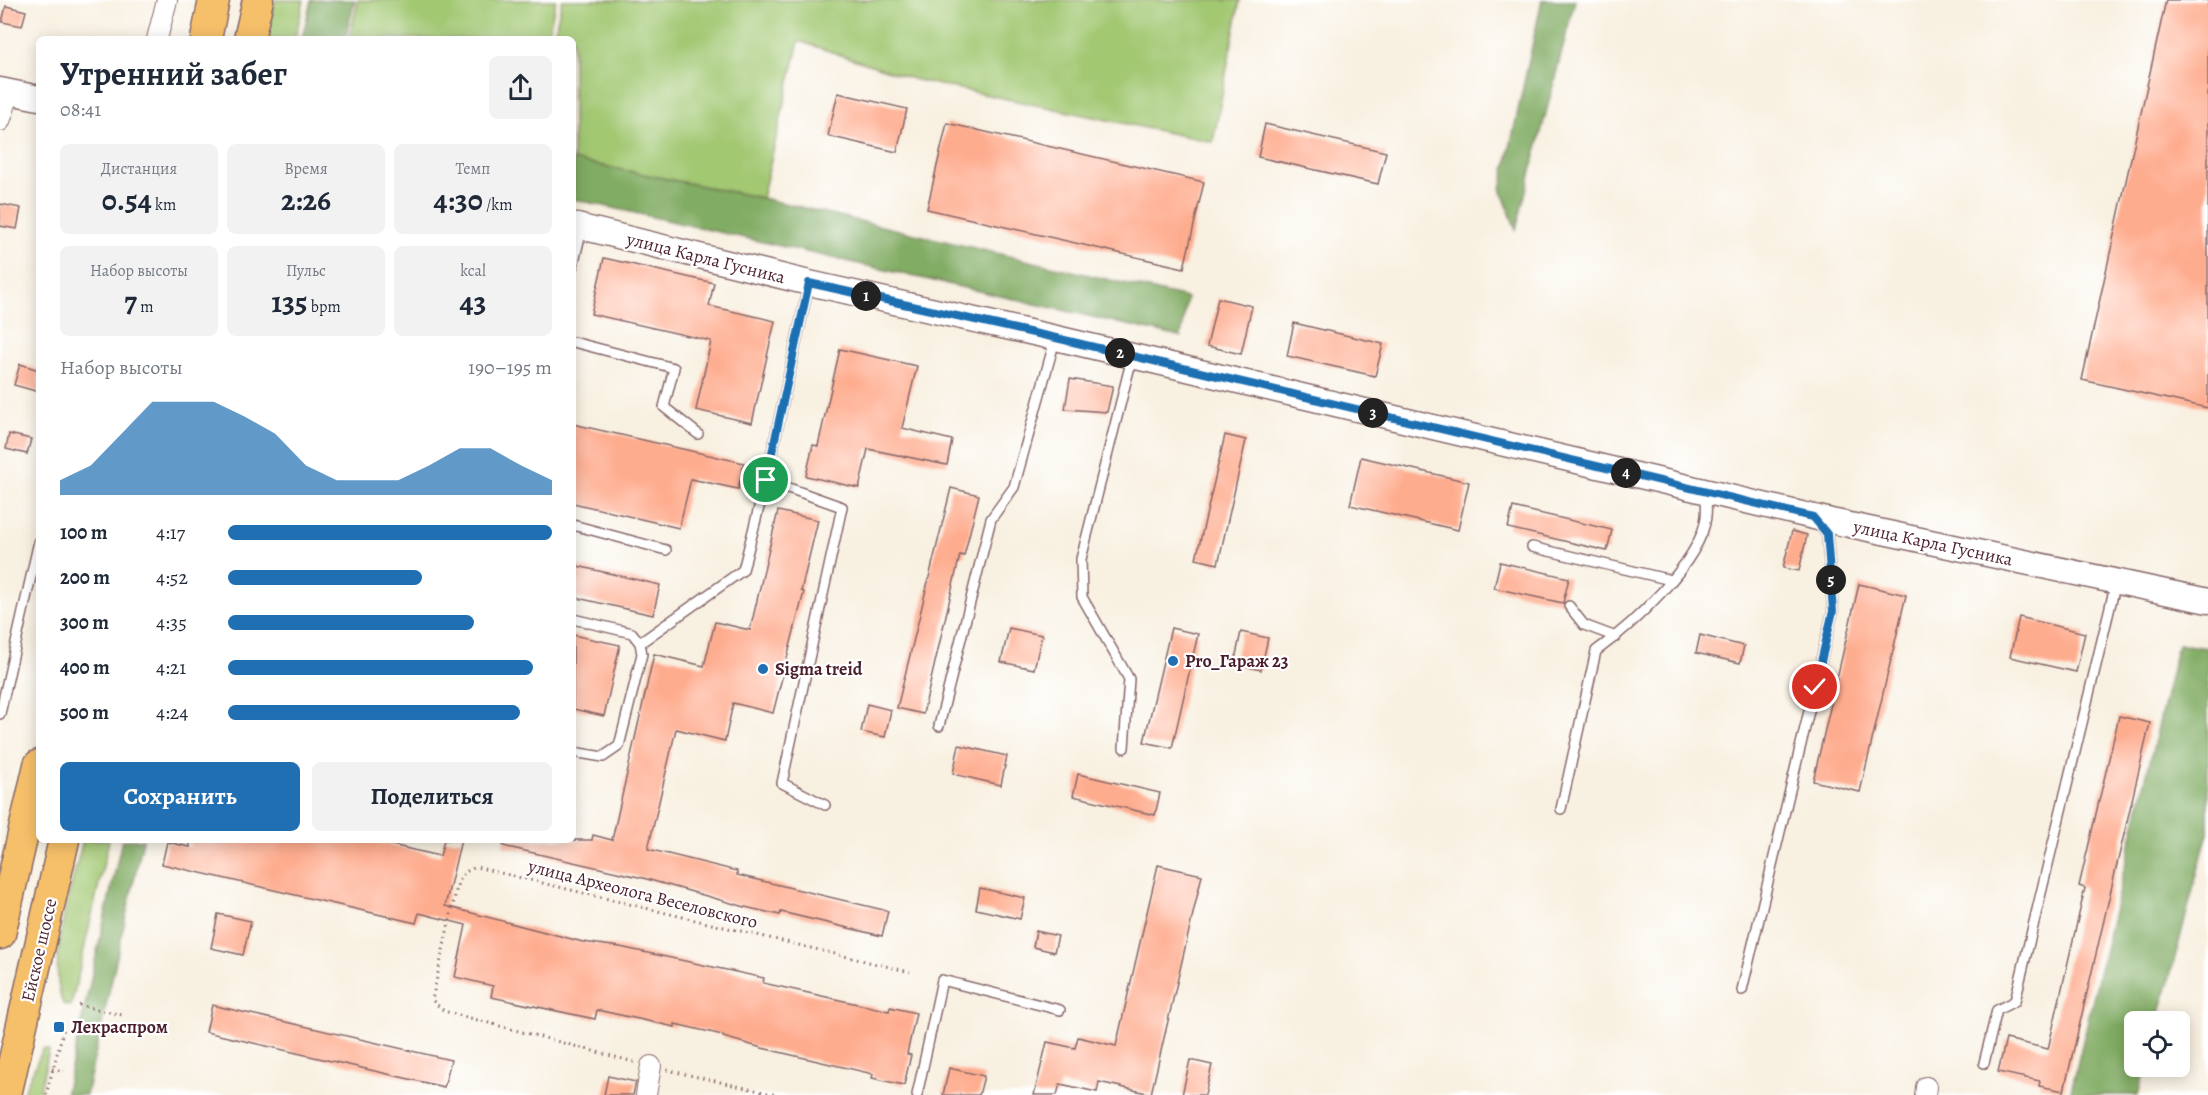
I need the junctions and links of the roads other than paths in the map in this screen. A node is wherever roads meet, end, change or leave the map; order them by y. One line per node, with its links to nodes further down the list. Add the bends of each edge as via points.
1 (167, 0): 4 (street)
2 (258, 0): 6 (main road)
3 (211, 17): 5 (street, via 202,21)
4 (158, 36)
5 (198, 36)
6 (250, 36)
7 (5, 91): 8 (street); 9 (street)
8 (36, 97)
9 (0, 121)
10 (577, 227): 11 (street, улица Карла Гусника)
11 (809, 283): 12 (street, улица Карла Гусника); 16 (lane)
12 (1056, 338): 14 (street, улица Карла Гусника); 31 (lane, via 1014,486 991,519)
13 (576, 343): 15 (lane, via 674,368 664,407)
14 (1132, 356): 17 (street, улица Карла Гусника); 32 (lane, via 1081,559 1080,582 1083,597 1129,679)
15 (698, 434)
16 (766, 480): 29 (lane, via 743,570); 35 (lane, via 842,507 782,783)
17 (1706, 491): 18 (street, улица Карла Гусника); 23 (lane, via 1706,519 1693,551)
18 (1813, 517): 24 (street, улица Карла Гусника); 39 (lane, via 1827,534 1833,611)
19 (576, 526): 21 (lane)
20 (1532, 547): 23 (lane)
21 (666, 550)
22 (36, 554): 30 (lane)
23 (1671, 580): 28 (lane)
24 (2116, 582): 25 (street, улица Карла Гусника); 41 (lane, via 2015,1001 1997,1010)
25 (2208, 601)
26 (1569, 606): 28 (lane, via 1584,625)
27 (576, 620): 29 (lane, via 632,633)
28 (1616, 637): 36 (lane, via 1596,651)
29 (640, 644): 33 (lane, via 642,654 619,746 603,757)
30 (0, 714)
31 (939, 726)
32 (1124, 748)
33 (576, 752)
34 (36, 778): 38 (main road)
35 (825, 806)
36 (1561, 809)
37 (63, 843): 43 (main road, Ейское шоссе)
38 (0, 934)
39 (1742, 990)
40 (1060, 1010): 45 (lane, via 942,980)
41 (1984, 1064)
42 (651, 1066): 44 (street)
43 (6, 1095)
44 (646, 1095)
45 (917, 1095)

